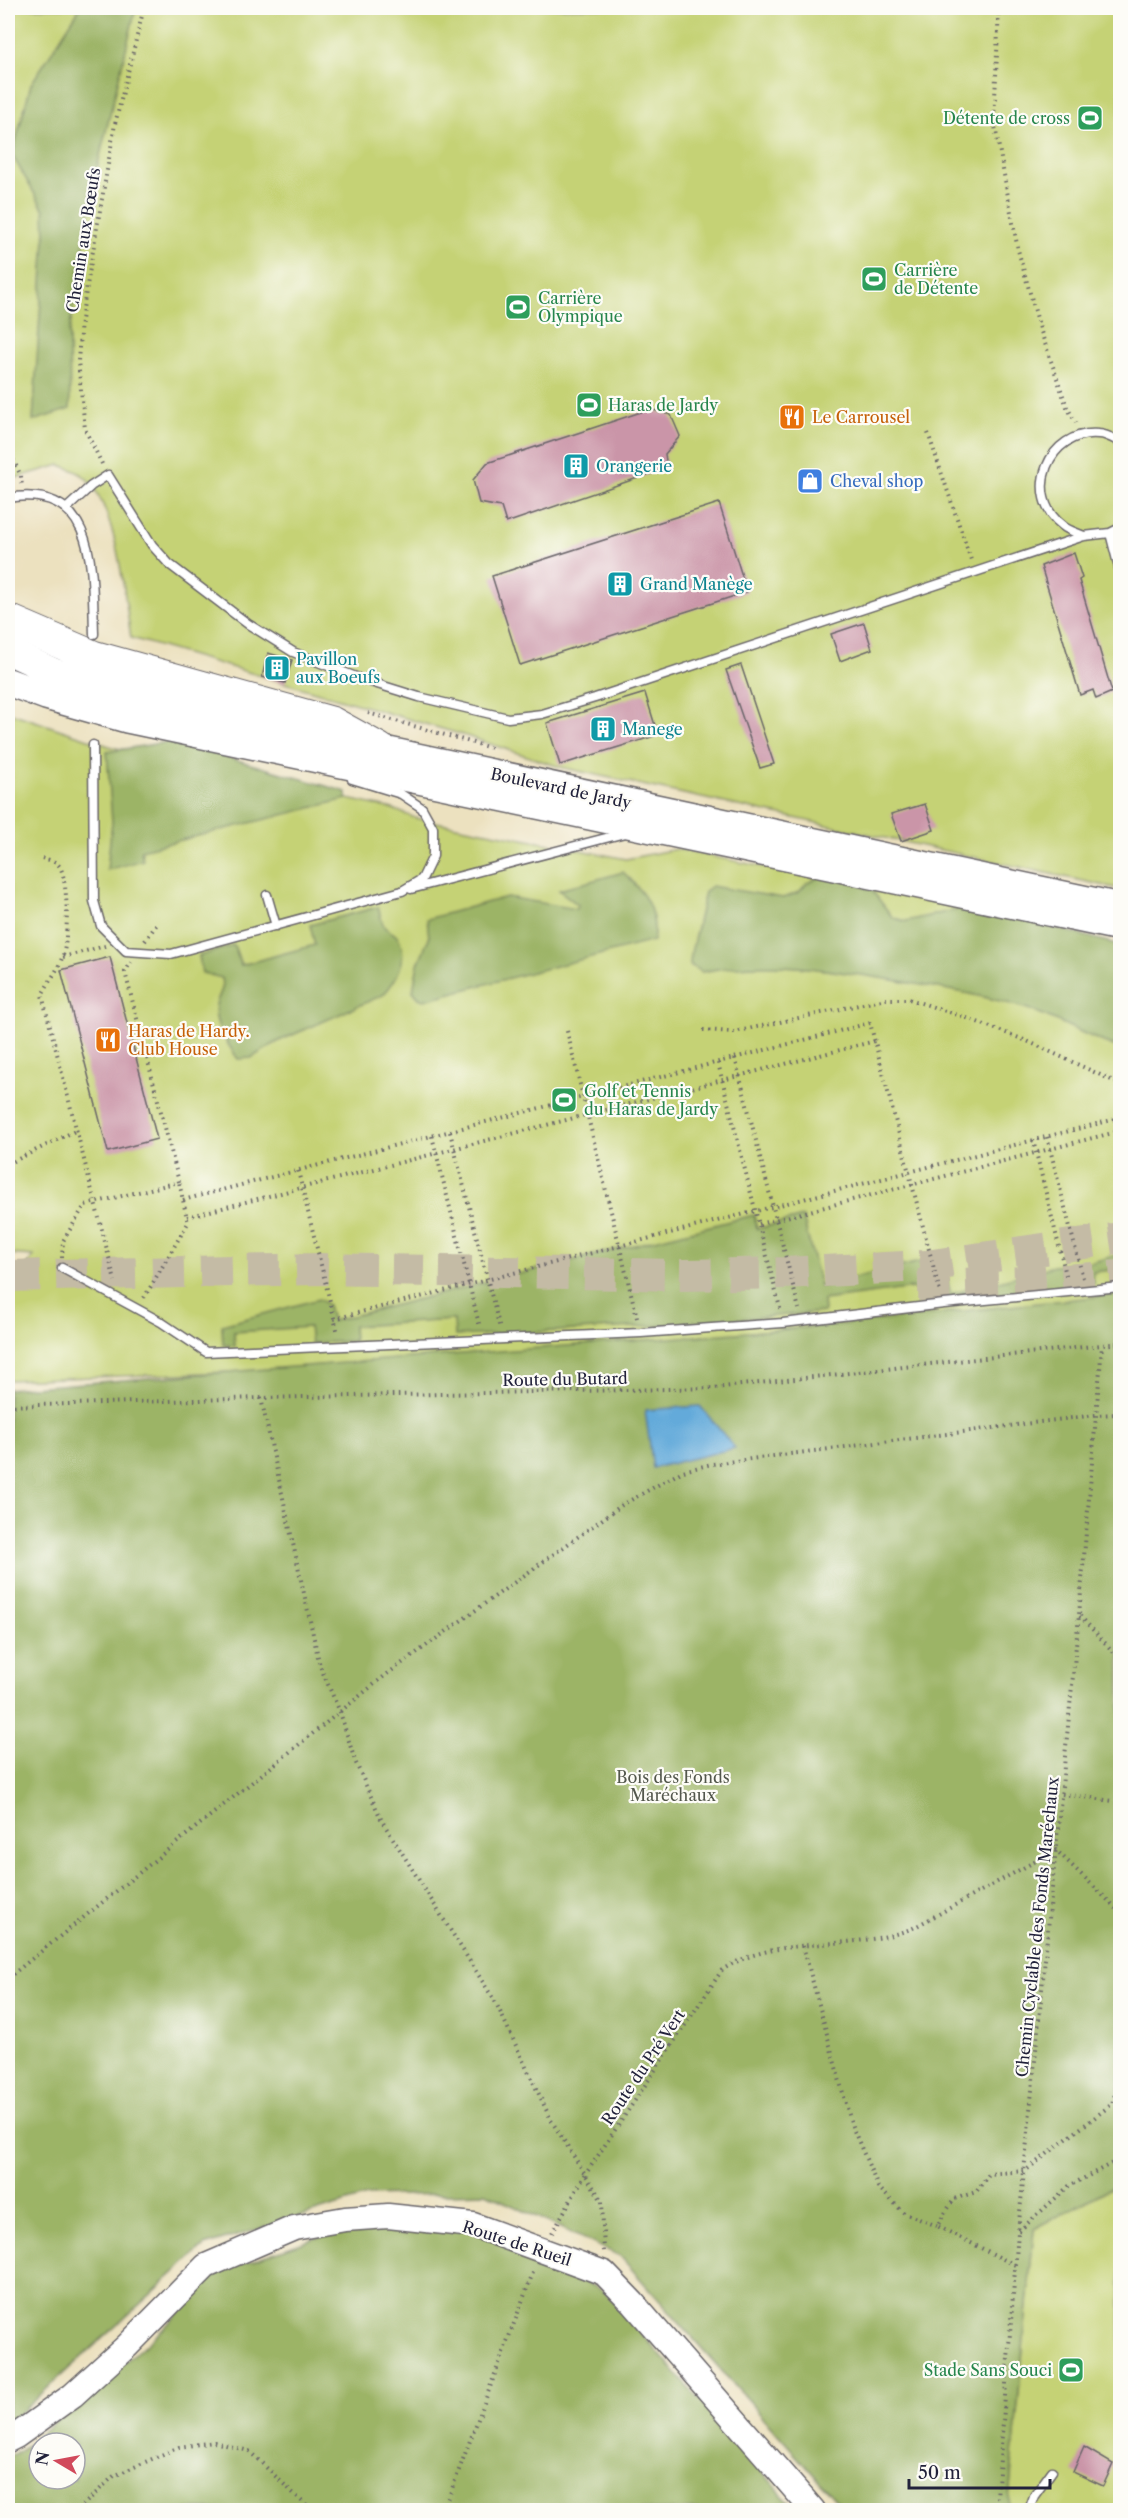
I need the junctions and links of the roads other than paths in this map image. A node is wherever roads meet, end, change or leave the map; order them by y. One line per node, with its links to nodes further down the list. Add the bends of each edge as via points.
1 (1120, 442): 6 (lane, via 1102,434 1082,435 1064,442 1051,455 1042,481 1044,499 1051,514 1064,527)
2 (8, 498): 3 (lane, via 45,497)
3 (66, 509): 6 (lane, via 108,475 152,545 169,564 248,624 293,652 419,697 508,718 542,714 595,698); 9 (lane, via 77,519 87,541)
4 (1120, 528): 5 (lane)
5 (1110, 533): 6 (lane); 7 (lane)
6 (1084, 536)
7 (1120, 572)
8 (8, 620): 12 (highway)
9 (94, 634)
10 (8, 651): 12 (main road, Boulevard de Jardy, via 54,672)
11 (8, 681): 13 (main road, Boulevard de Jardy, via 127,719)
12 (166, 691): 15 (main road, Boulevard de Jardy); 15 (highway, via 332,723)
13 (212, 736): 16 (lane); 18 (main road, Boulevard de Jardy)
14 (93, 745): 22 (lane, via 94,901 100,927 126,951 171,954)
15 (379, 749): 21 (main road, Boulevard de Jardy)
16 (323, 770)
17 (345, 777): 19 (lane, via 401,794 422,808 433,828 433,856 422,879)
18 (647, 827): 19 (lane); 23 (main road, Boulevard de Jardy)
19 (402, 891): 22 (lane)
20 (267, 895): 22 (lane)
21 (1120, 907)
22 (276, 926)
23 (1120, 927)
24 (62, 1268): 25 (lane, via 206,1352 783,1323)
25 (1120, 1287)
26 (8, 2440): 28 (street, Route de Rueil, via 73,2395 128,2346 206,2266 294,2228 345,2219 412,2217 473,2225 604,2273)
27 (1052, 2472): 29 (lane, via 1034,2496)
28 (813, 2511)
29 (1029, 2511)

